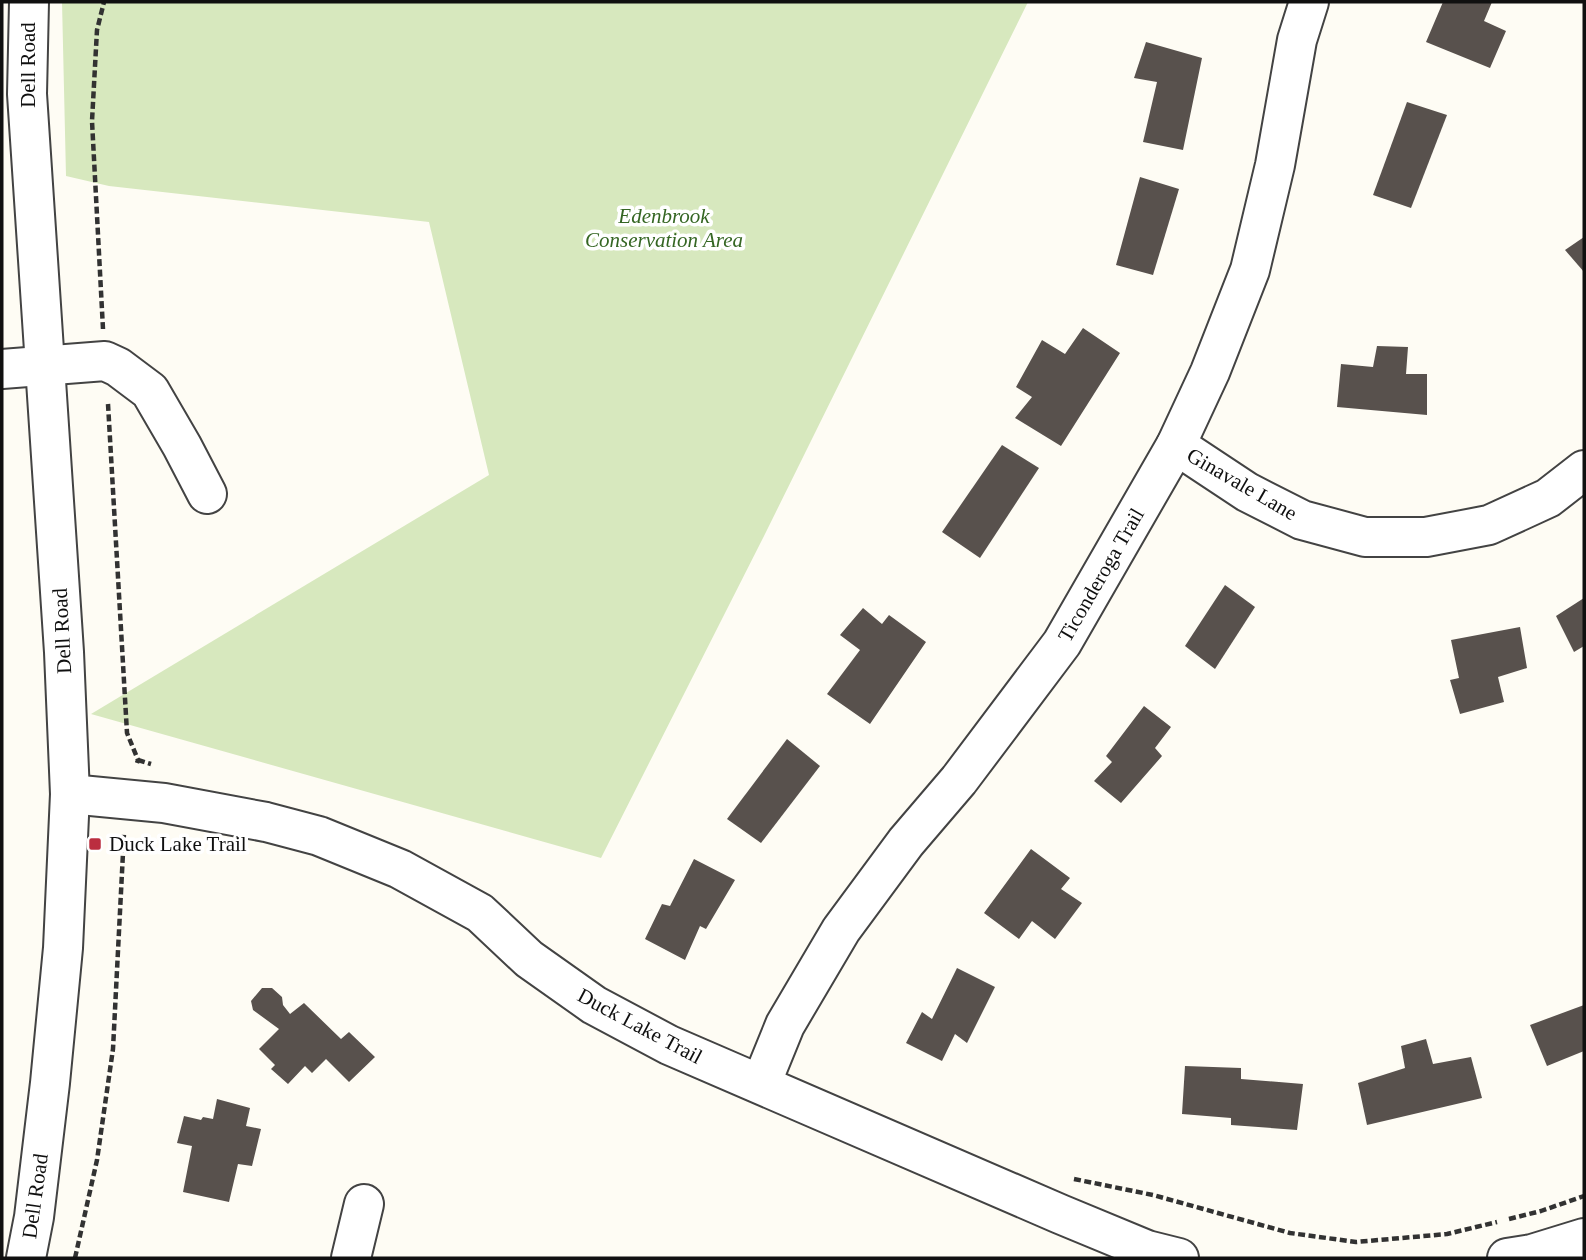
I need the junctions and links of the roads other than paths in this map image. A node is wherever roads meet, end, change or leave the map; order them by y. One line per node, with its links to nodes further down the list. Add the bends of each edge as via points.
1 (29, 2): 3 (street, Dell Road, via 27,94)
2 (1309, 2): 5 (street, Ticonderoga Trail, via 1297,40 1250,270)
3 (46, 366): 4 (street); 7 (street, via 105,361 150,391); 8 (street, Dell Road)
4 (2, 369)
5 (1176, 445): 6 (street, Ginavale Lane, via 1247,492 1303,520 1365,537 1426,537 1489,525 1548,499); 9 (street, Ticonderoga Trail, via 1062,642 841,930 785,1025)
6 (1584, 470)
7 (207, 495)
8 (70, 794): 9 (street, Duck Lake Trail, via 219,813 306,833 400,869 480,913 529,959 594,1005 669,1045); 12 (street, Dell Road, via 62,962)
9 (761, 1084): 14 (street, Duck Lake Trail, via 1060,1214 1147,1250)
10 (364, 1203): 13 (street)
11 (1584, 1238): 15 (street)
12 (26, 1258)
13 (351, 1258)
14 (1179, 1258)
15 (1507, 1258)

